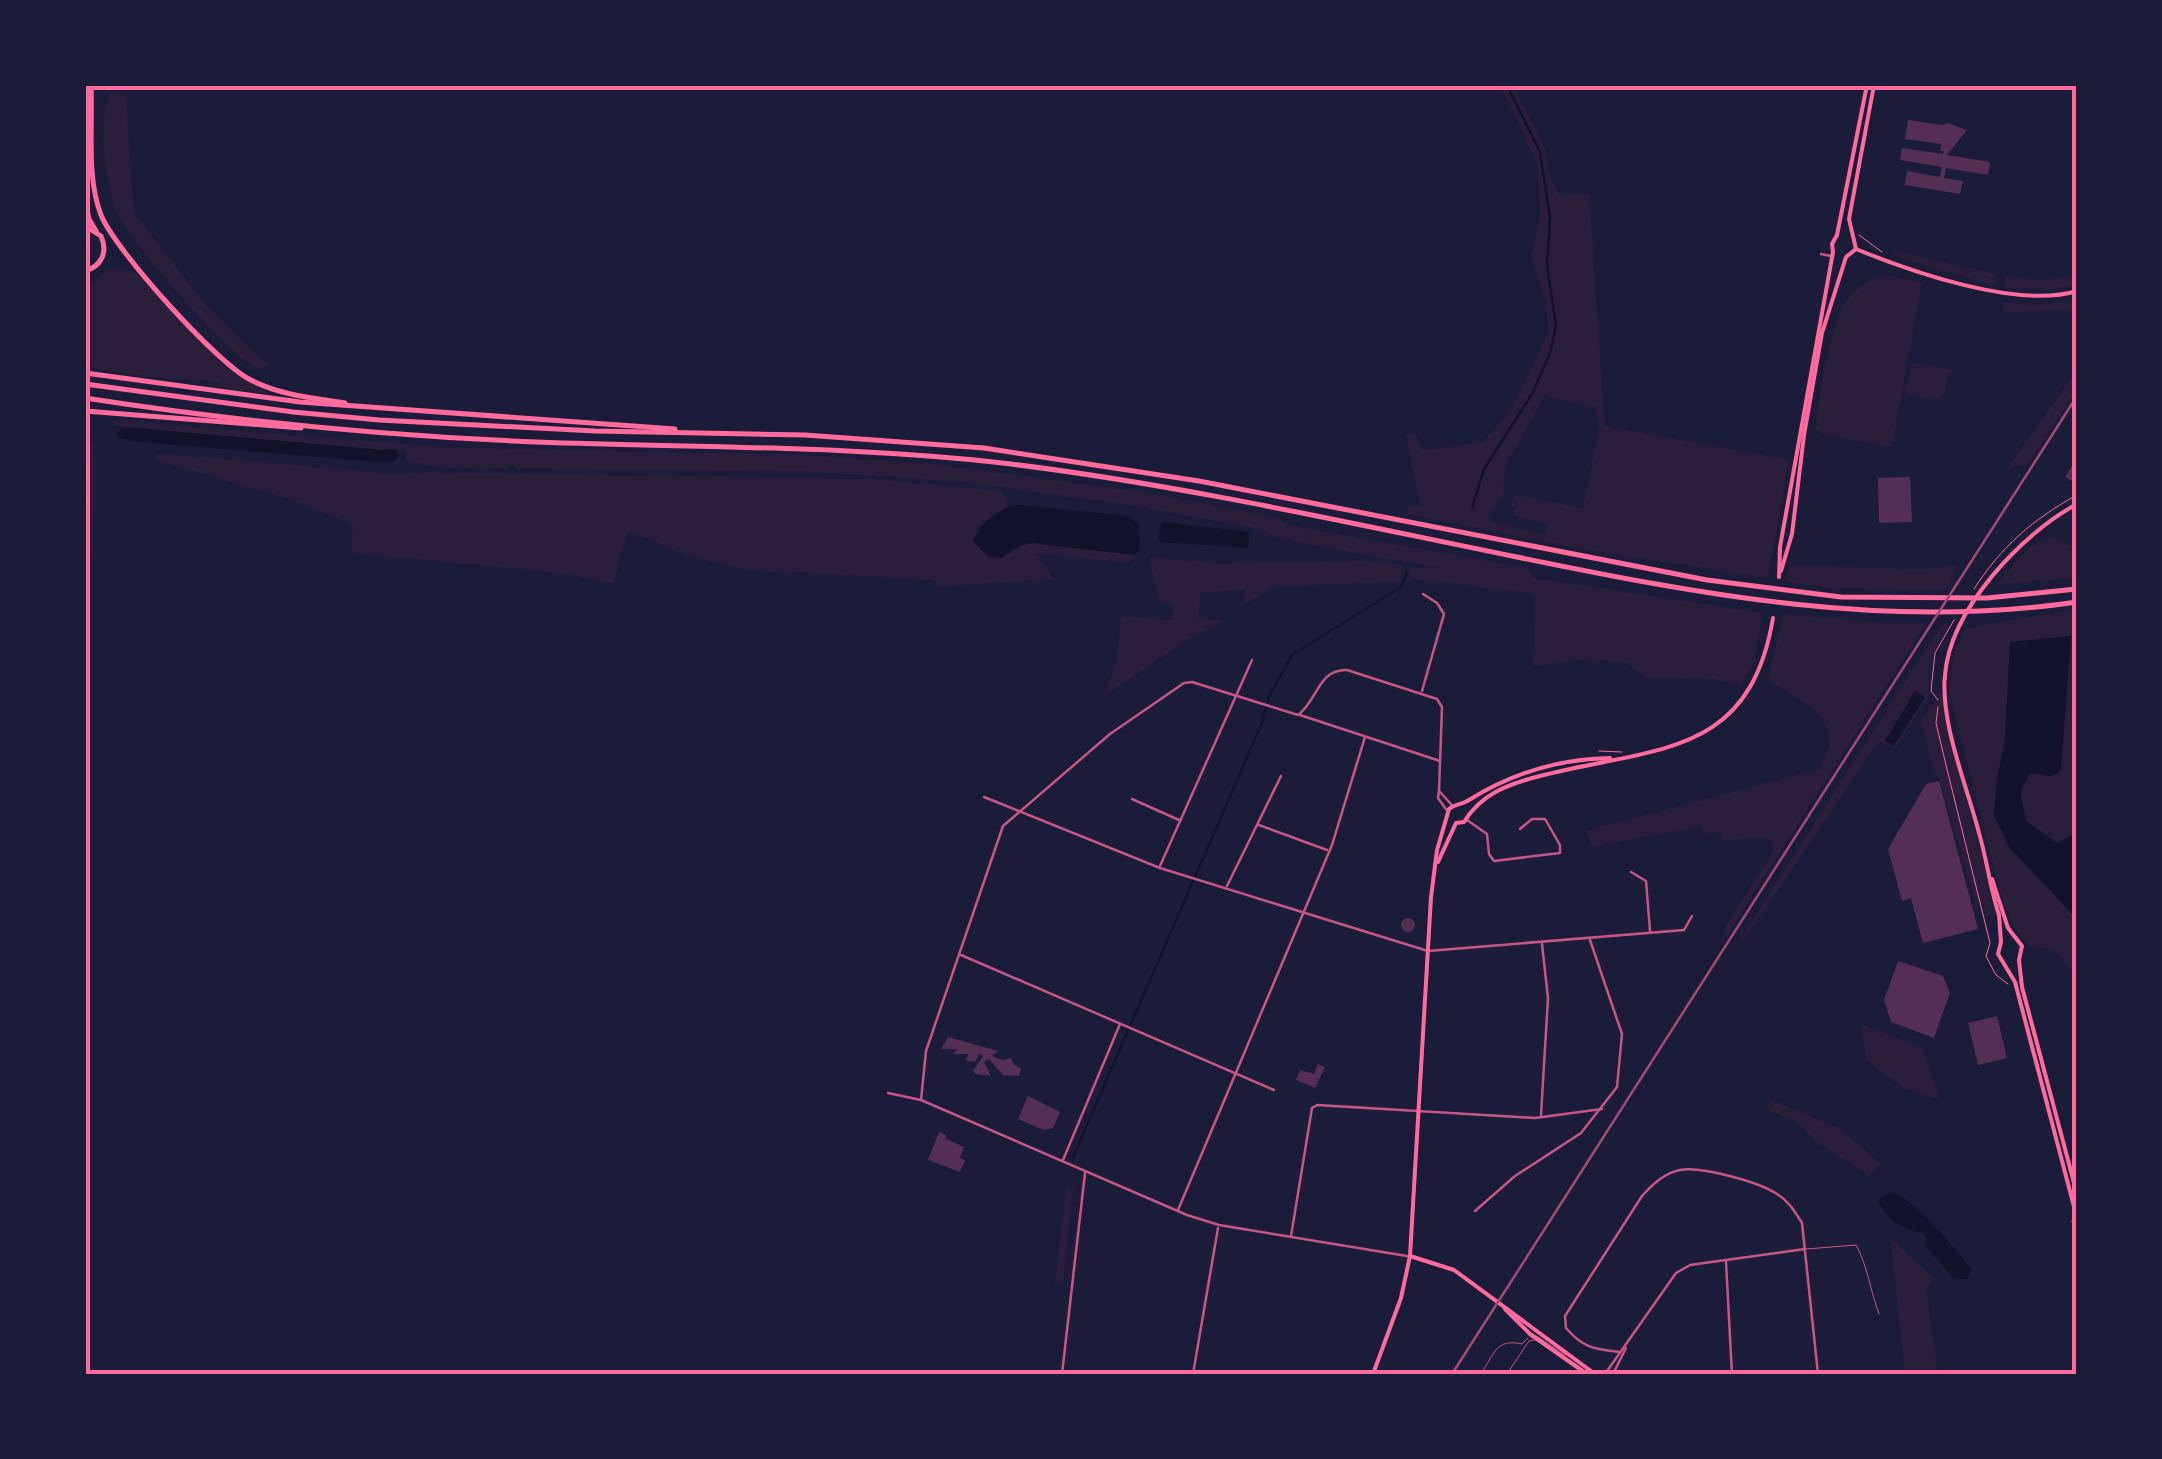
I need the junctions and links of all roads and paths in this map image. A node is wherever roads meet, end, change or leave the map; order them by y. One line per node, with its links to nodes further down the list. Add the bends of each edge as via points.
1 (89, 85): 5 (highway, via 86,204); 18 (highway, via 102,218 209,347 244,377 271,388)
2 (1867, 85): 6 (main road)
3 (1874, 85): 7 (main road, via 1849,219)
4 (85, 226): 5 (highway)
5 (96, 231): 12 (highway, via 104,251)
6 (1838, 235): 7 (main road); 10 (main road)
7 (1852, 235): 8 (main road)
8 (1856, 248): 11 (main road); 14 (main road, via 2003,294)
9 (1822, 254): 10 (street)
10 (1833, 254): 11 (main road); 11 (main road, via 1779,578 1792,534 1822,333)
11 (1846, 258)
12 (89, 270): 13 (highway)
13 (85, 282)
14 (2077, 292)
15 (85, 374): 18 (highway)
16 (85, 384): 21 (highway, via 379,420)
17 (85, 398): 20 (highway)
18 (393, 410): 21 (highway)
19 (85, 411): 20 (highway)
20 (324, 428): 25 (highway, via 520,441 795,446 983,461 1140,484 1770,604 1932,613)
21 (708, 432): 23 (highway, via 896,440 1042,456 1707,580 1841,597 1940,600)
22 (2077, 504): 52 (main road, via 2030,535 2002,565 1962,624 1946,664 1949,722)
23 (2077, 589)
24 (1423, 594): 28 (street, via 1444,614)
25 (2077, 604)
26 (1773, 618): 33 (main road, via 1764,663 1734,712 1700,736)
27 (1252, 660): 30 (street)
28 (1421, 692): 31 (street, via 1335,670); 34 (street, via 1442,707)
29 (1932, 692): 66 (path)
30 (1237, 695): 31 (street); 41 (street, via 1184,683 1110,734); 44 (street)
31 (1298, 714): 32 (street)
32 (1365, 736): 34 (street); 49 (street)
33 (1610, 758): 39 (main road, via 1515,775); 42 (main road, via 1524,780)
34 (1440, 760): 36 (street)
35 (1280, 776): 47 (street)
36 (1439, 791): 40 (street); 43 (street)
37 (984, 798): 41 (street)
38 (1132, 799): 44 (street)
39 (1462, 804): 40 (main road); 42 (main road)
40 (1452, 805): 43 (main road)
41 (1022, 811): 50 (street); 63 (street, via 1003,826)
42 (1468, 811): 45 (main road)
43 (1448, 815): 46 (main road); 51 (main road)
44 (1180, 820): 50 (street)
45 (1466, 820): 46 (main road); 48 (street, via 1486,834 1494,862 1560,853 1545,819)
46 (1456, 823): 51 (main road)
47 (1258, 824): 49 (street); 54 (street)
48 (1520, 829)
49 (1330, 851): 55 (street)
50 (1160, 868): 54 (street)
51 (1435, 868): 62 (main road)
52 (1988, 870): 59 (main road); 61 (main road)
53 (1631, 872): 57 (street, via 1646,880)
54 (1226, 888): 55 (street)
55 (1303, 912): 62 (street); 68 (street)
56 (1692, 916): 57 (street, via 1684,930)
57 (1650, 932): 58 (street)
58 (1589, 938): 60 (street); 72 (street, via 1623,1043 1617,1087)
59 (2016, 940): 61 (main road); 64 (main road, via 2023,950)
60 (1542, 942): 62 (street); 74 (street, via 1548,998)
61 (2001, 942): 65 (main road, via 1998,954)
62 (1428, 950): 73 (main road)
63 (960, 955): 67 (street); 71 (street, via 926,1051)
64 (2019, 960): 65 (main road); 77 (main road)
65 (2006, 963): 80 (main road)
66 (1993, 969)
67 (1120, 1024): 68 (street); 75 (street)
68 (1236, 1073): 69 (street); 79 (street)
69 (1274, 1090)
70 (888, 1092): 71 (street)
71 (921, 1100): 75 (street)
72 (1602, 1109): 74 (street); 78 (street, via 1581,1134)
73 (1418, 1110): 74 (street); 82 (street, via 1312,1108); 84 (main road)
74 (1542, 1117)
75 (1062, 1161): 76 (street)
76 (1086, 1172): 79 (street); 93 (street)
77 (2077, 1194)
78 (1474, 1210)
79 (1177, 1212): 81 (street)
80 (2077, 1218)
81 (1219, 1225): 82 (street); 94 (street)
82 (1291, 1237): 84 (street)
83 (1806, 1249): 85 (street); 87 (lane, via 1856,1245); 91 (street, via 1802,1224 1776,1192 1704,1170 1679,1170 1656,1181 1564,1320 1570,1333 1599,1352); 103 (street)
84 (1410, 1256): 86 (main road, via 1448,1267); 95 (main road)
85 (1726, 1260): 90 (street, via 1676,1273); 102 (street)
86 (1505, 1308): 88 (main road); 92 (main road)
87 (1879, 1314)
88 (1530, 1334): 89 (main road); 92 (lane); 96 (lane, via 1522,1344 1500,1344)
89 (1538, 1340): 97 (lane, via 1529,1341); 98 (main road)
90 (1628, 1342): 91 (street); 101 (street)
91 (1620, 1352): 100 (street)
92 (1572, 1358): 99 (main road)
93 (1062, 1374)
94 (1193, 1374)
95 (1374, 1374)
96 (1481, 1374)
97 (1507, 1374)
98 (1587, 1374)
99 (1594, 1374)
100 (1605, 1374)
101 (1613, 1374)
102 (1732, 1374)
103 (1818, 1374)

